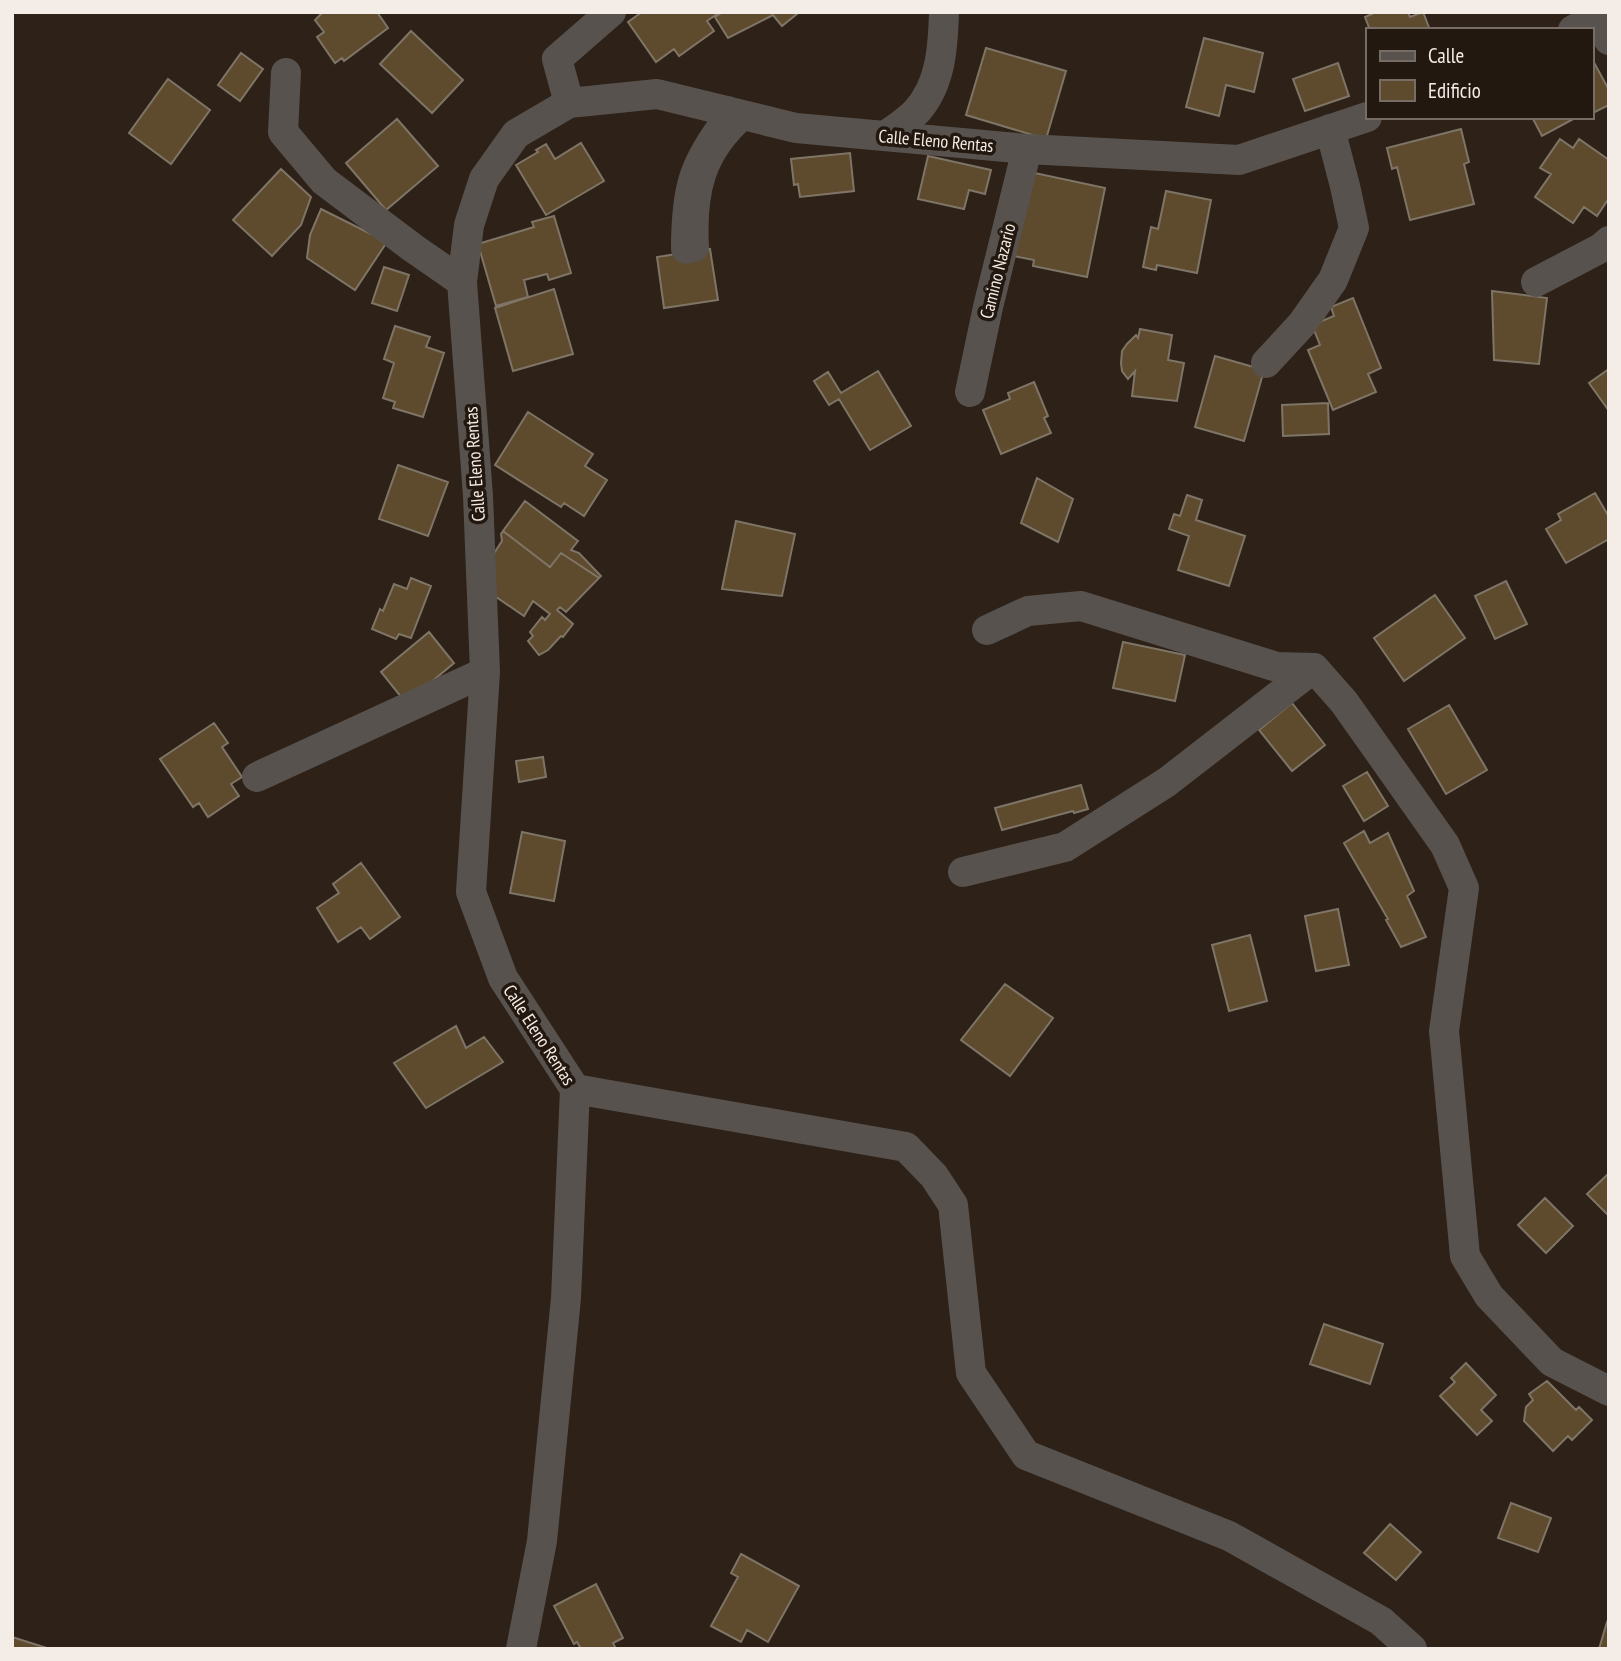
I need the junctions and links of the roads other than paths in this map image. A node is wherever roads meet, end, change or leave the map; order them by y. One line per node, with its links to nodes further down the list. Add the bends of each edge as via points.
1 (611, 12): 4 (street, via 557,59)
2 (944, 12): 7 (street, via 934,87 915,113)
3 (286, 72): 10 (street, via 283,132 316,172)
4 (569, 103): 7 (street, Calle Eleno Rentas, via 657,94 796,128); 10 (street, Calle Eleno Rentas, via 516,134 484,179 469,225)
5 (1366, 117): 6 (street, Calle Eleno Rentas)
6 (1330, 130): 8 (street, Calle Eleno Rentas, via 1239,160); 12 (street, via 1353,228 1333,280 1302,324)
7 (885, 136): 8 (street, Calle Eleno Rentas)
8 (1027, 149): 13 (street, Camino Nazario)
9 (1609, 241): 11 (street)
10 (462, 282): 16 (street, Calle Eleno Rentas)
11 (1536, 282)
12 (1266, 363)
13 (970, 392)
14 (986, 630): 15 (street, via 1028,611 1081,606 1277,667)
15 (1314, 668): 18 (street, via 1167,782 1065,847); 20 (street, via 1344,702 1445,845 1464,888 1444,1031 1465,1256 1489,1296 1552,1362)
16 (485, 672): 17 (street); 19 (street, Calle Eleno Rentas, via 471,892 502,978)
17 (257, 776)
18 (963, 872)
19 (575, 1089): 21 (street, Calle Eleno Rentas, via 565,1311 542,1541); 22 (street, via 906,1147 934,1175 953,1205 971,1373 1026,1455 1229,1535 1381,1621)
20 (1609, 1391)
21 (521, 1649)
22 (1412, 1649)

